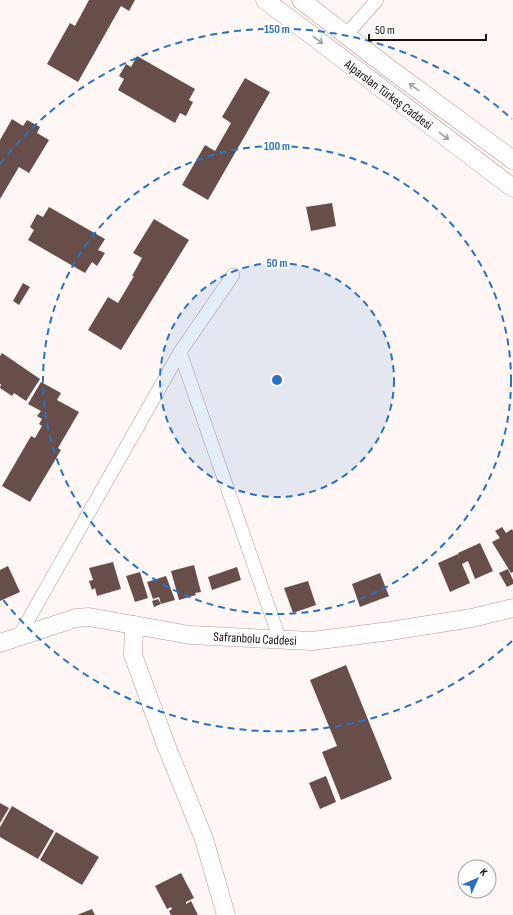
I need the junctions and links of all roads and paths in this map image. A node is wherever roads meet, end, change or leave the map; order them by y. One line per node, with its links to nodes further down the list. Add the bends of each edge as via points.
1 (265, 0): 6 (street, Alparslan Türkeş Caddesi, one-way to 6)
2 (301, 0): 4 (street, Alparslan Türkeş Caddesi)
3 (377, 0): 4 (street)
4 (346, 35): 5 (street, Alparslan Türkeş Caddesi, one-way to 4)
5 (513, 160)
6 (513, 188)
7 (233, 275): 8 (street)
8 (180, 352): 11 (street); 12 (street)
9 (513, 608): 12 (street, Safranbolu Caddesi, via 472,618 383,632 312,641)
10 (134, 625): 11 (street, Safranbolu Caddesi, via 89,617 76,618); 12 (street, Safranbolu Caddesi, via 190,635); 14 (street, via 133,655 204,839)
11 (19, 636): 13 (street, Safranbolu Caddesi)
12 (280, 640)
13 (0, 643)
14 (226, 915)

